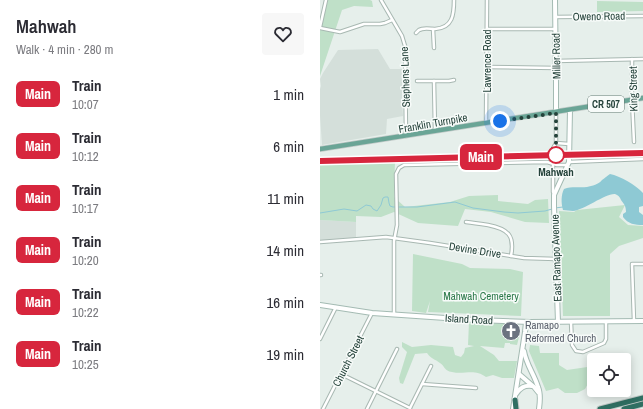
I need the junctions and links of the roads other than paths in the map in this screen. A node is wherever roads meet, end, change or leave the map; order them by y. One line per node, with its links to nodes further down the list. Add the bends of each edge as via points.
1 (325, 0): 6 (street)
2 (381, 0): 9 (street, Stephens Lane)
3 (454, 0): 11 (street, via 454,14 451,20 443,27)
4 (487, 0): 12 (street, Lawrence Road)
5 (555, 0): 8 (street, Miller Road)
6 (322, 13): 10 (street)
7 (643, 16): 8 (street, Oweno Road)
8 (555, 17): 13 (street, Miller Road)
9 (392, 20): 10 (street, via 380,24 364,24 340,32); 30 (street, Stephens Lane, via 405,46)
10 (320, 27)
11 (433, 29): 14 (street, via 422,29); 15 (street)
12 (487, 29): 13 (street); 19 (street, Lawrence Road)
13 (556, 29): 18 (street, Miller Road)
14 (416, 33)
15 (434, 48)
16 (632, 59): 17 (street); 18 (street); 25 (street, King Street)
17 (643, 59)
18 (556, 61): 20 (street, Miller Road)
19 (487, 67): 20 (street); 28 (street, Lawrence Road)
20 (556, 68): 27 (street, Miller Road)
21 (454, 80): 23 (street)
22 (417, 81): 23 (street)
23 (434, 81): 29 (street)
24 (643, 98): 25 (main road, Franklin Turnpike / CR 507)
25 (632, 100): 26 (main road, Franklin Turnpike / CR 507); 31 (street, King Street)
26 (570, 110): 27 (main road, Franklin Turnpike / CR 507); 33 (street)
27 (556, 113): 28 (main road, Franklin Turnpike / CR 507); 32 (street)
28 (486, 122): 29 (main road, Franklin Turnpike / CR 507)
29 (435, 131): 30 (main road, Franklin Turnpike / CR 507)
30 (406, 136): 34 (main road, Franklin Turnpike / CR 507)
31 (634, 142)
32 (556, 144): 33 (street); 35 (street)
33 (570, 144): 37 (street)
34 (320, 150)
35 (552, 150)
36 (643, 159): 37 (street)
37 (569, 163): 38 (street); 39 (street)
38 (553, 165): 39 (street); 41 (street, via 547,162 404,165 396,174 397,225)
39 (554, 194): 44 (street, East Ramapo Avenue)
40 (466, 222): 43 (street, via 498,227 505,231 512,241)
41 (394, 237): 42 (street, Devine Drive); 43 (street, Devine Drive); 49 (street)
42 (320, 242)
43 (511, 256): 44 (street, Devine Drive)
44 (556, 258): 52 (street, East Ramapo Avenue)
45 (643, 264): 50 (street, via 632,264)
46 (320, 304): 47 (street, Island Road)
47 (336, 307): 48 (street, Island Road); 56 (street)
48 (372, 313): 49 (street, Island Road); 62 (street, Church Street)
49 (394, 315): 51 (street, Island Road)
50 (634, 321): 54 (street, Island Road); 55 (street, Island Road)
51 (526, 322): 52 (street, Island Road); 57 (street)
52 (558, 322): 53 (street, Island Road)
53 (572, 322): 54 (street, Island Road); 54 (street, via 572,345 574,349 584,352 604,343)
54 (606, 322)
55 (643, 322)
56 (320, 339)
57 (523, 347): 60 (street); 61 (street)
58 (397, 348): 66 (street)
59 (431, 366): 63 (street)
60 (519, 372): 61 (street, via 526,369); 64 (street); 68 (street)
61 (531, 372): 67 (street)
62 (341, 374): 66 (street); 72 (street, Church Street)
63 (422, 384): 65 (street); 71 (street)
64 (533, 386): 67 (street); 68 (street, via 524,386)
65 (476, 388)
66 (375, 391): 71 (street); 73 (street)
67 (540, 394): 75 (street)
68 (515, 397): 74 (highway)
69 (643, 398): 76 (highway)
70 (643, 404): 77 (highway)
71 (410, 408)
72 (323, 409)
73 (366, 409)
74 (515, 409)
75 (539, 409)
76 (600, 409)
77 (624, 409)

